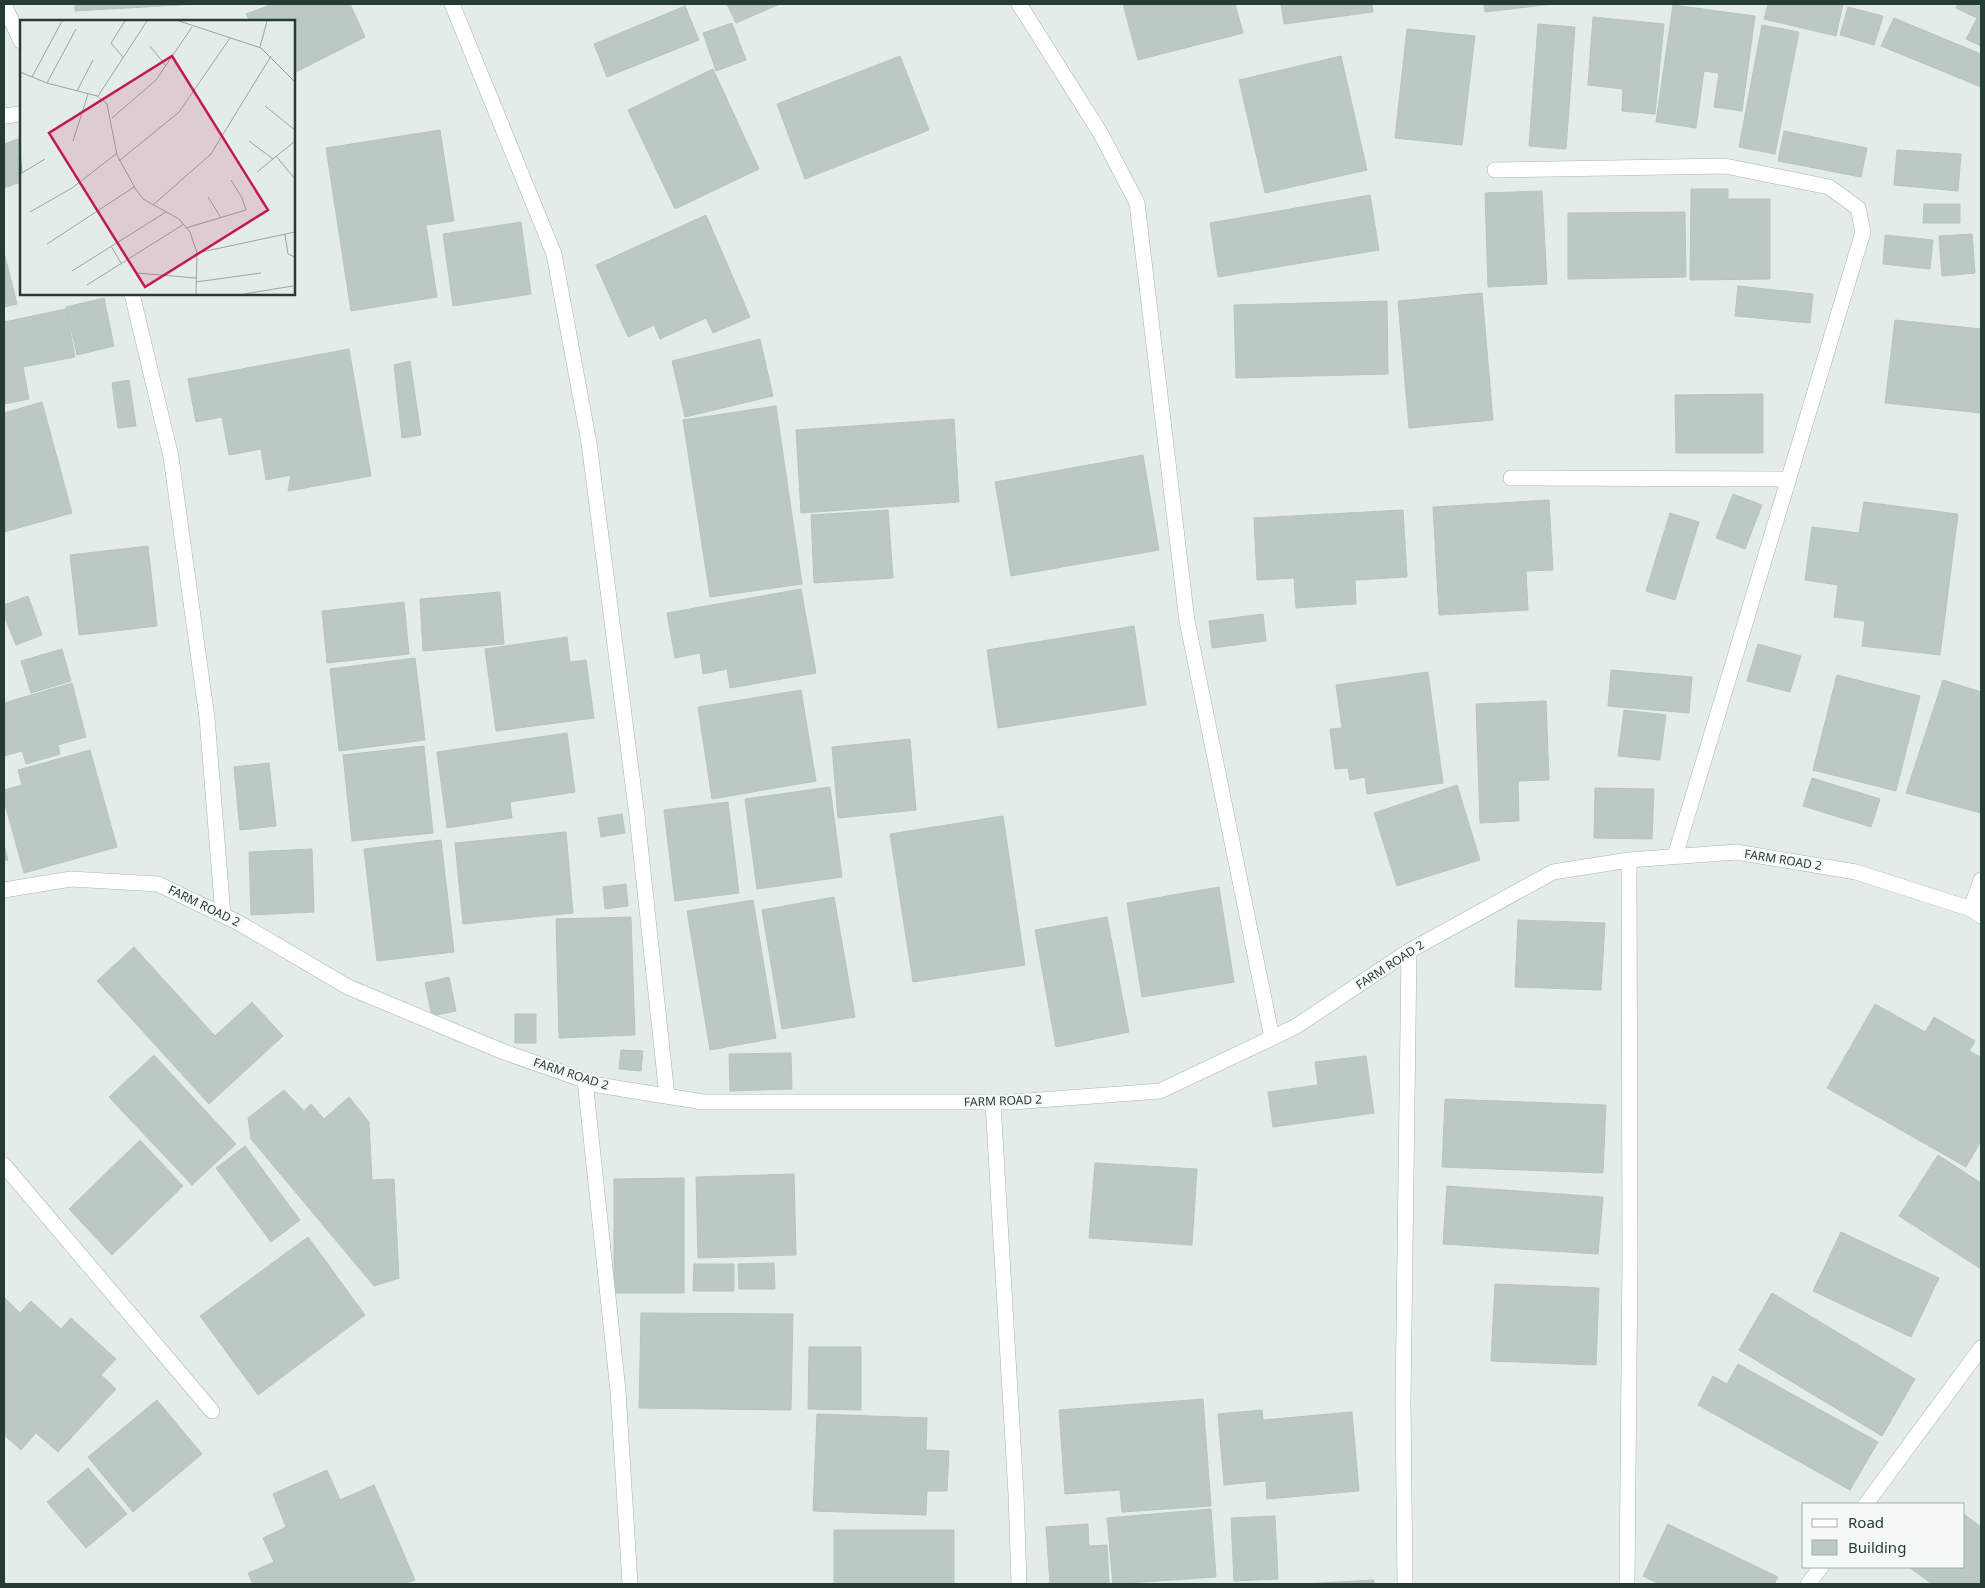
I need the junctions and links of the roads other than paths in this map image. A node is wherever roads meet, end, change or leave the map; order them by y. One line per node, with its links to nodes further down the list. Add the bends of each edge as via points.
1 (452, 4): 20 (street, via 554,254 589,443 637,816)
2 (1019, 4): 18 (street, via 1101,134 1136,203 1187,621)
3 (4, 5): 4 (street)
4 (20, 39)
5 (20, 114): 6 (street)
6 (4, 116)
7 (1495, 170): 10 (street, via 1725,166 1829,187 1858,208 1863,232)
8 (132, 295): 16 (street, via 171,457 207,718)
9 (1511, 478): 10 (street)
10 (1789, 478): 11 (street)
11 (1675, 856): 12 (street, FARM ROAD 2); 15 (street, FARM ROAD 2, via 1736,852 1856,872)
12 (1629, 860): 17 (street, FARM ROAD 2, via 1553,872); 30 (street)
13 (1981, 880): 15 (street)
14 (4, 890): 16 (street, FARM ROAD 2, via 71,879 158,884)
15 (1976, 912)
16 (223, 915): 19 (street, FARM ROAD 2, via 348,988 504,1052)
17 (1409, 951): 18 (street, FARM ROAD 2, via 1295,1027); 29 (street, via 1403,1401)
18 (1272, 1038): 21 (street, FARM ROAD 2, via 1160,1091)
19 (585, 1080): 20 (street, FARM ROAD 2, via 598,1086); 27 (street, via 618,1391)
20 (667, 1096): 21 (street, FARM ROAD 2, via 702,1102)
21 (993, 1102): 28 (street)
22 (4, 1166): 24 (street)
23 (1981, 1348): 25 (street)
24 (212, 1411)
25 (1867, 1503)
26 (1820, 1568): 31 (street)
27 (630, 1584)
28 (1019, 1584)
29 (1405, 1584)
30 (1627, 1584)
31 (1808, 1584)

